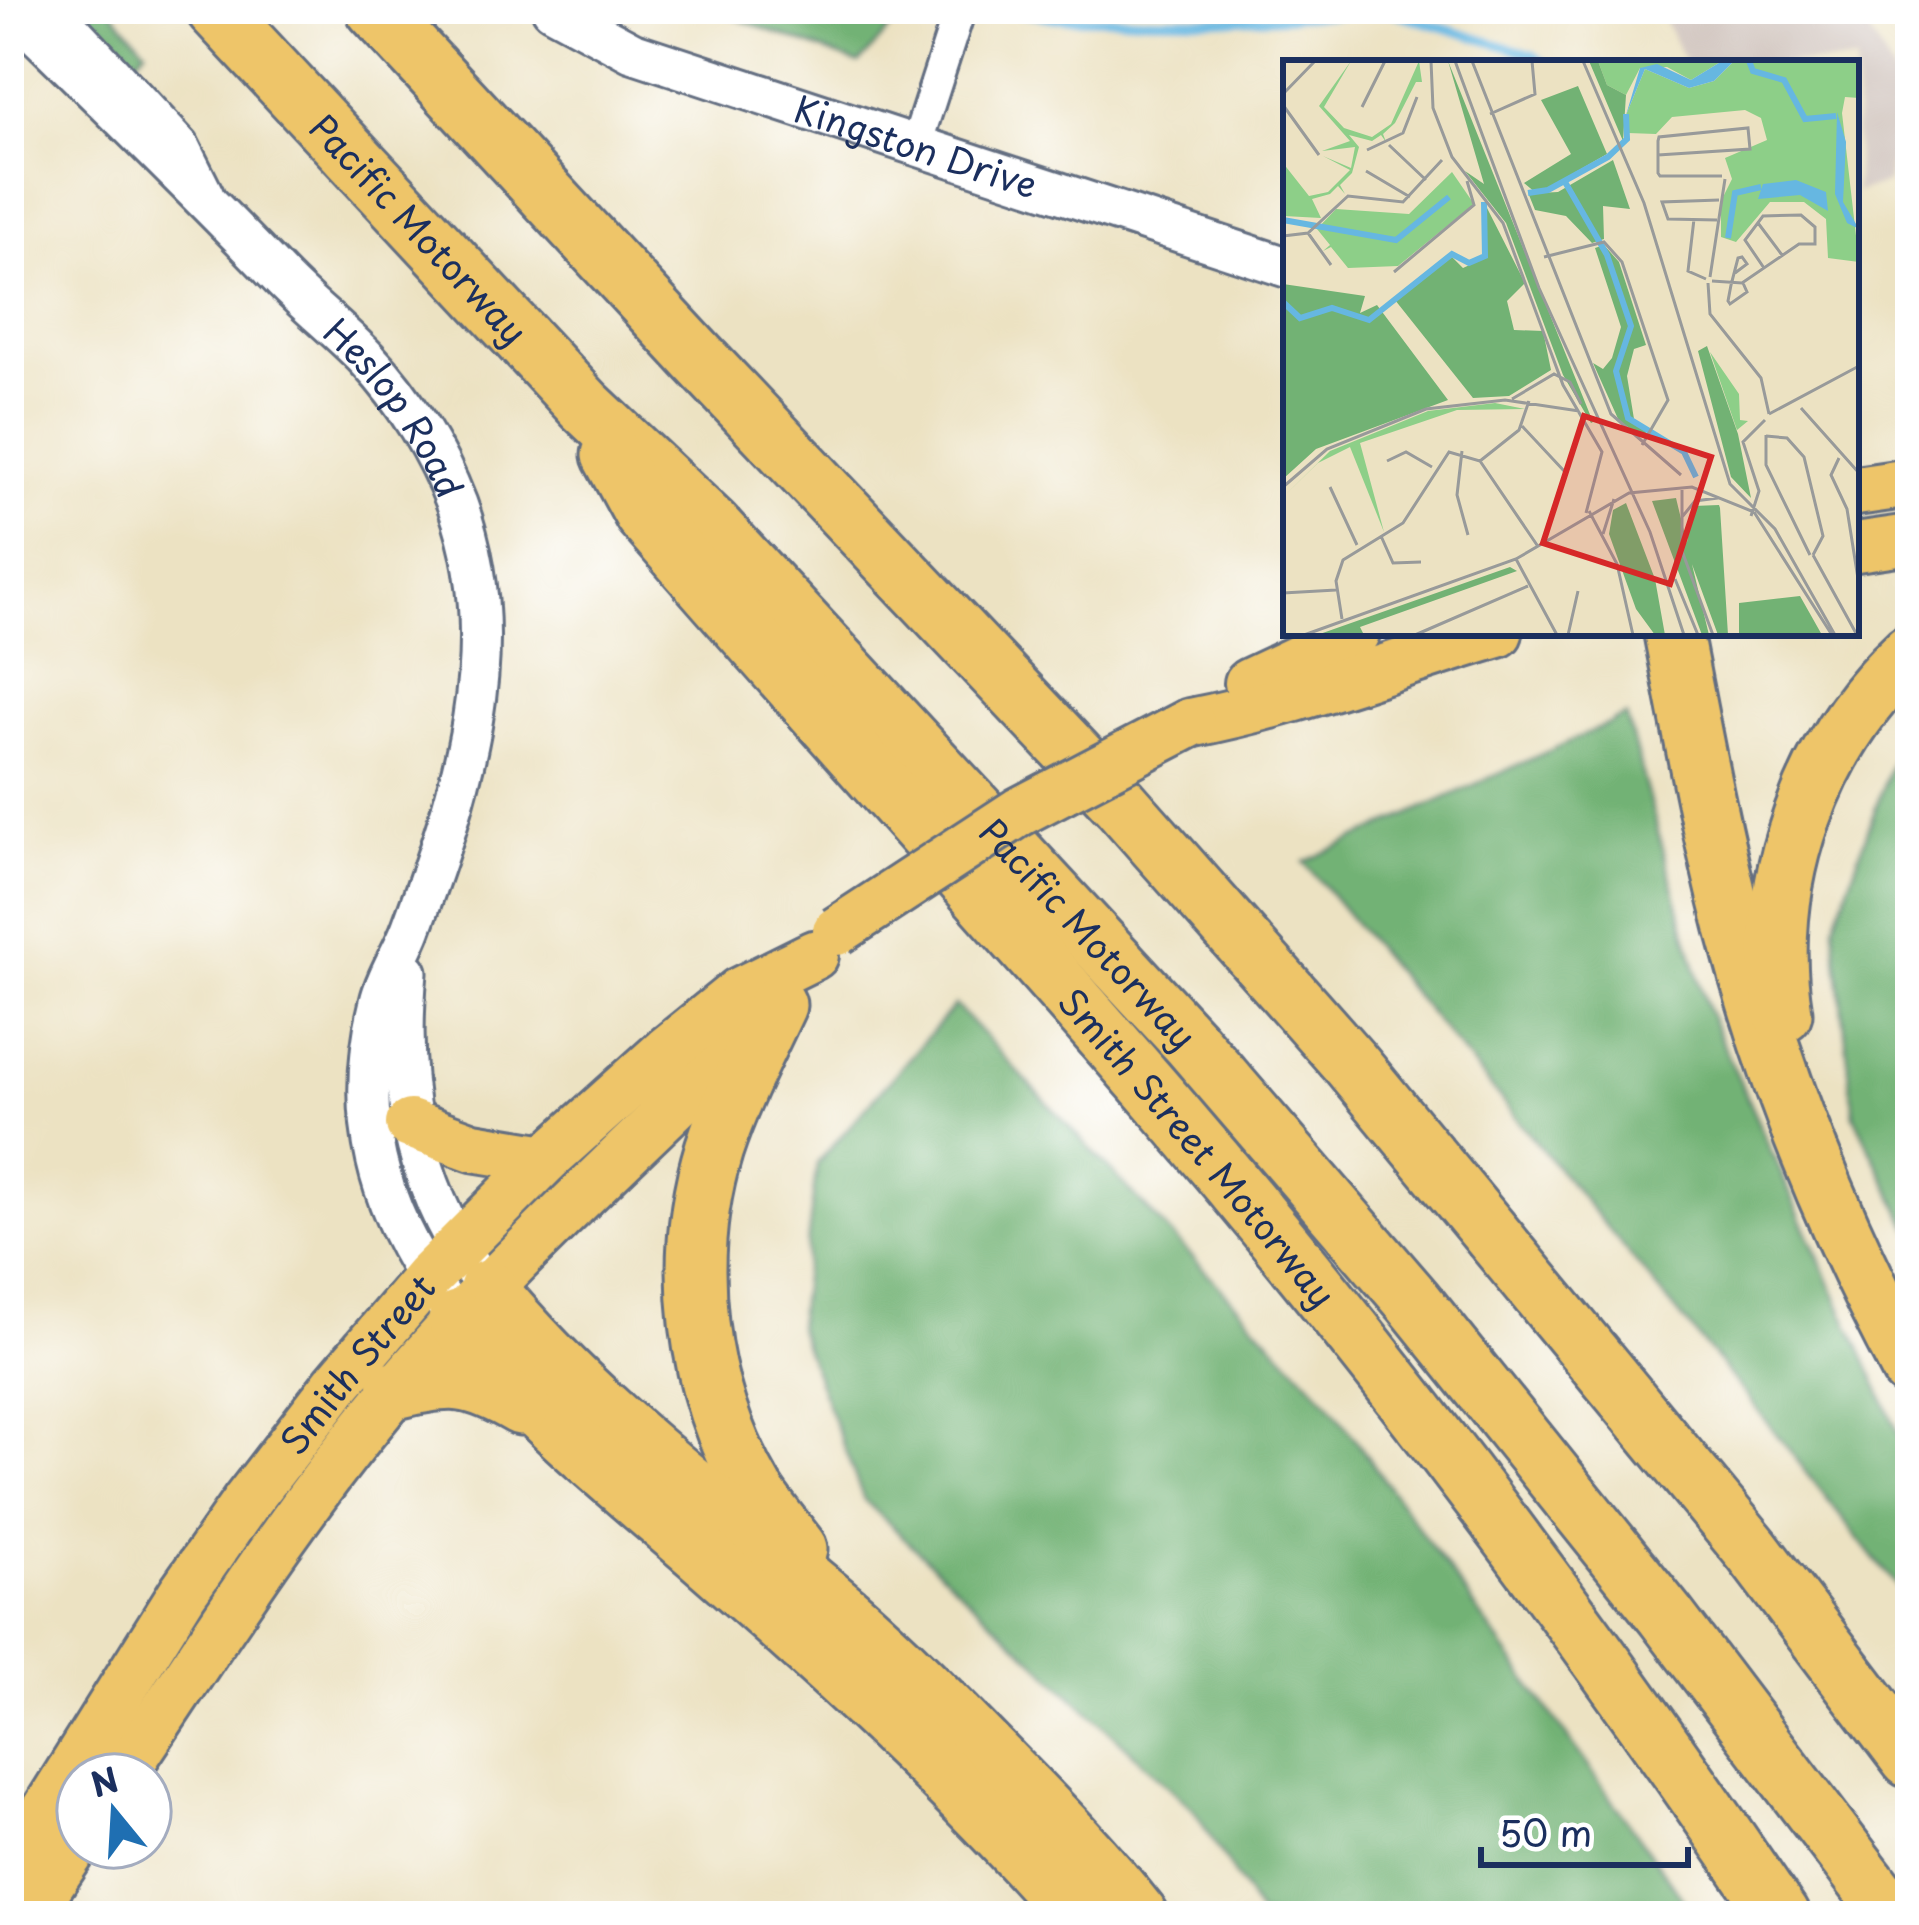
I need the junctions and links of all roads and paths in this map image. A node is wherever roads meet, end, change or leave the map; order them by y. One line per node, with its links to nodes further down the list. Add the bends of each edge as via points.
1 (11, 9): 8 (street, Heslop Road)
2 (57, 9): 8 (street, via 183,144)
3 (214, 9): 10 (highway, Pacific Motorway)
4 (375, 9): 32 (highway, via 1121,804 1351,1064 1752,1550)
5 (552, 9): 7 (street, Kingston Drive, via 632,52)
6 (960, 9): 7 (street)
7 (916, 145): 9 (street, Kingston Drive)
8 (218, 212): 20 (street, Heslop Road, via 396,396 435,455 466,536 478,600 477,704)
9 (1283, 266)
10 (585, 406): 38 (highway, Smith Street Motorway, via 643,514 1166,1106 1392,1382); 39 (highway, Pacific Motorway, via 712,526 1206,1060 1413,1300)
11 (1910, 483): 12 (main road)
12 (1859, 491)
13 (1910, 538): 14 (main road)
14 (1859, 546)
15 (1349, 636): 19 (main road, Smith Street, via 1252,681)
16 (1488, 636): 19 (main road, Smith Street, via 1258,710)
17 (1674, 636): 23 (highway, via 1730,909)
18 (1910, 653): 23 (highway, via 1840,736 1790,856 1778,937)
19 (1190, 723): 21 (main road, Smith Street, bridge, via 1019,812)
20 (410, 933): 24 (street, Heslop Road, via 402,1034); 26 (street, Heslop Road, via 381,996 370,1068 379,1182 404,1242)
21 (825, 943): 22 (main road, Smith Street); 25 (main road, Smith Street, via 739,992)
22 (777, 1005): 26 (main road, Smith Street); 30 (highway, via 714,1151 698,1237 699,1320 712,1389 755,1492)
23 (1786, 1093): 27 (highway)
24 (410, 1124): 25 (main road, via 473,1147); 26 (street, Heslop Road)
25 (545, 1159): 26 (main road, Smith Street)
26 (457, 1283): 28 (main road, Smith Street); 29 (highway, via 497,1370); 30 (highway); 33 (main road, Smith Street, via 337,1384 246,1502)
27 (1910, 1368)
28 (396, 1390): 29 (highway, via 468,1381); 31 (main road, Smith Street, via 266,1560)
29 (560, 1430): 36 (highway, via 850,1686)
30 (848, 1616): 37 (highway, via 1029,1792)
31 (138, 1751)
32 (1910, 1759)
33 (9, 1870)
34 (58, 1871): 35 (main road)
35 (28, 1916)
36 (1075, 1916)
37 (1139, 1916)
38 (1780, 1916)
39 (1893, 1916)

